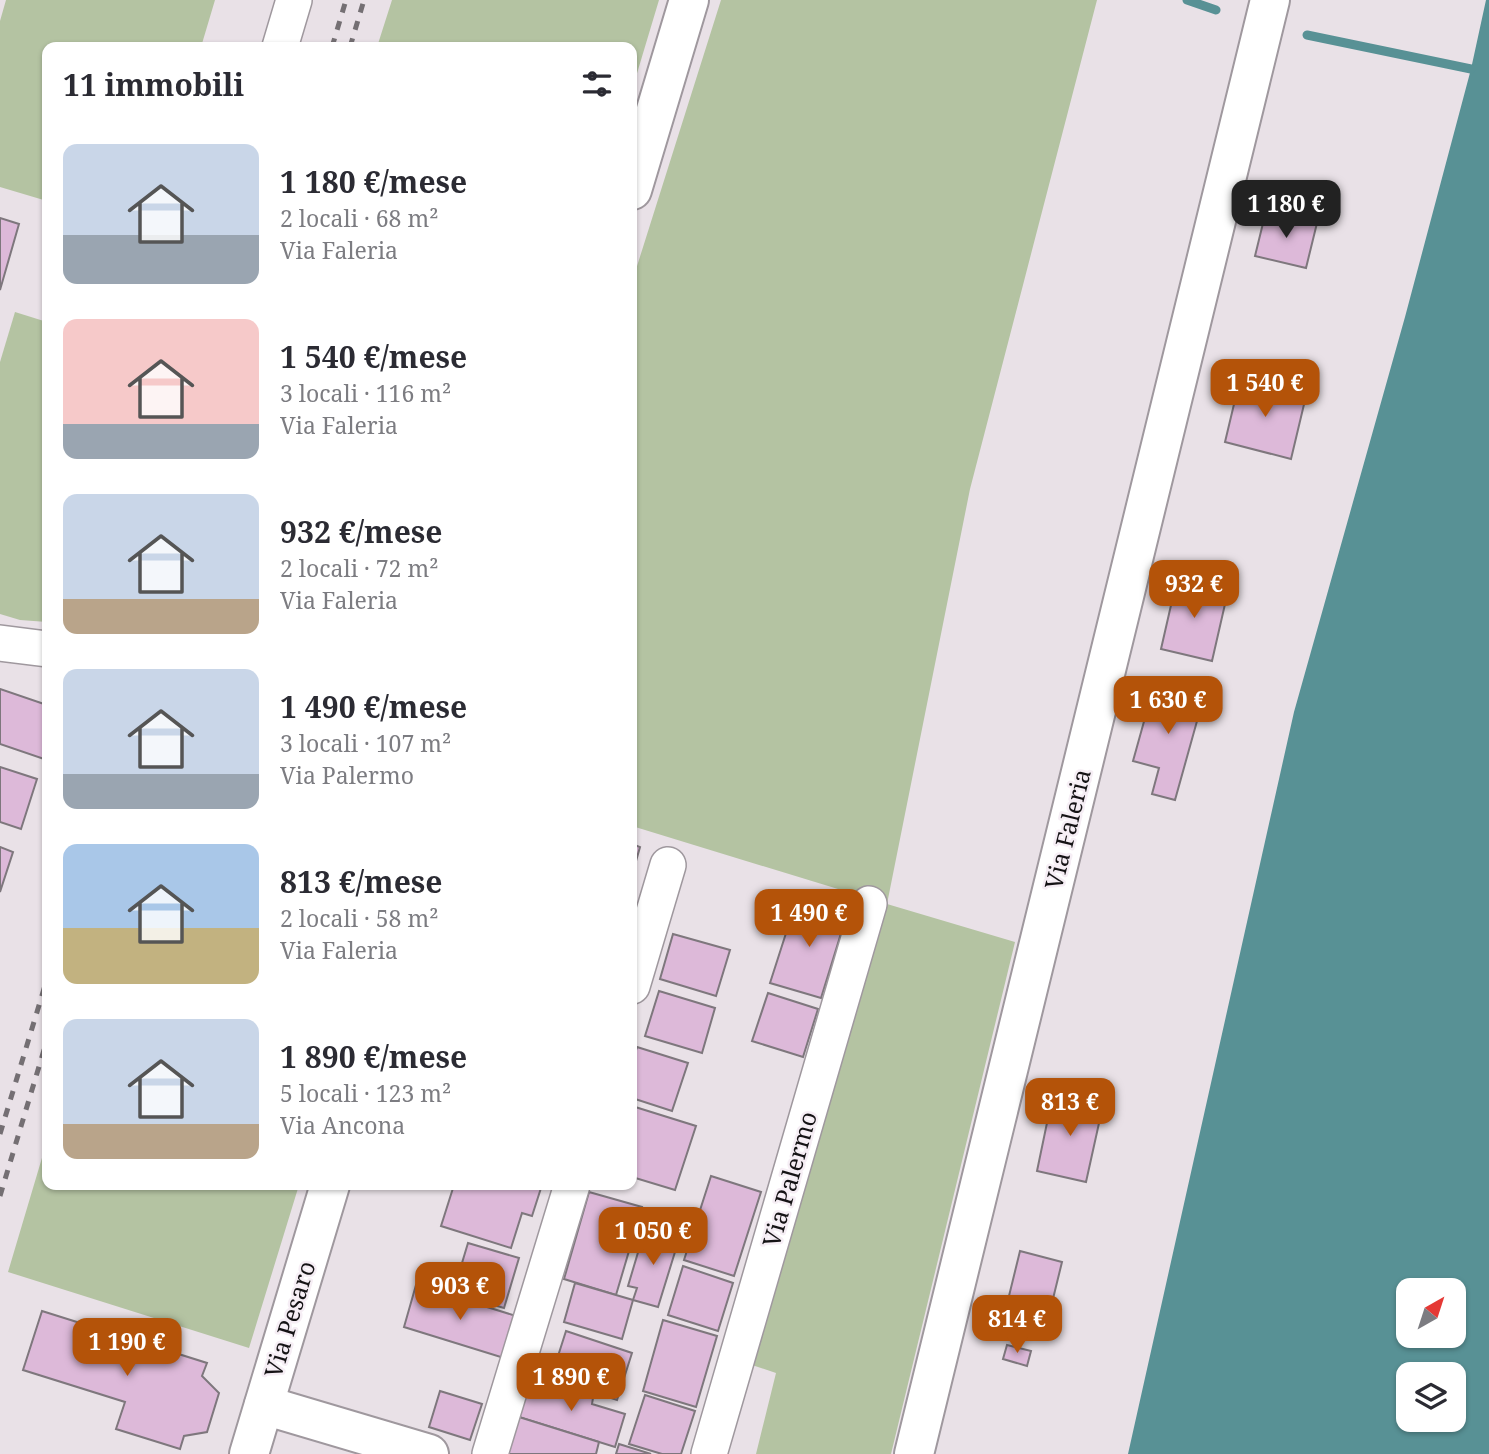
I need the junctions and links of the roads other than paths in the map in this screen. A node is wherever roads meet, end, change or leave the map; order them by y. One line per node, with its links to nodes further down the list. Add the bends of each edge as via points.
1 (294, 0): 4 (street)
2 (689, 0): 5 (street)
3 (1270, 0): 18 (street, Via Faleria)
4 (281, 42)
5 (637, 173)
6 (0, 643): 7 (street)
7 (42, 648)
8 (668, 865): 10 (street)
9 (869, 904): 17 (street, Via Palermo)
10 (637, 969)
11 (328, 1190): 13 (street, Via Pesaro)
12 (570, 1190): 16 (street)
13 (264, 1405): 14 (street, Via Pesaro); 15 (street)
14 (248, 1454)
15 (429, 1454)
16 (490, 1454)
17 (709, 1454)
18 (914, 1454)

